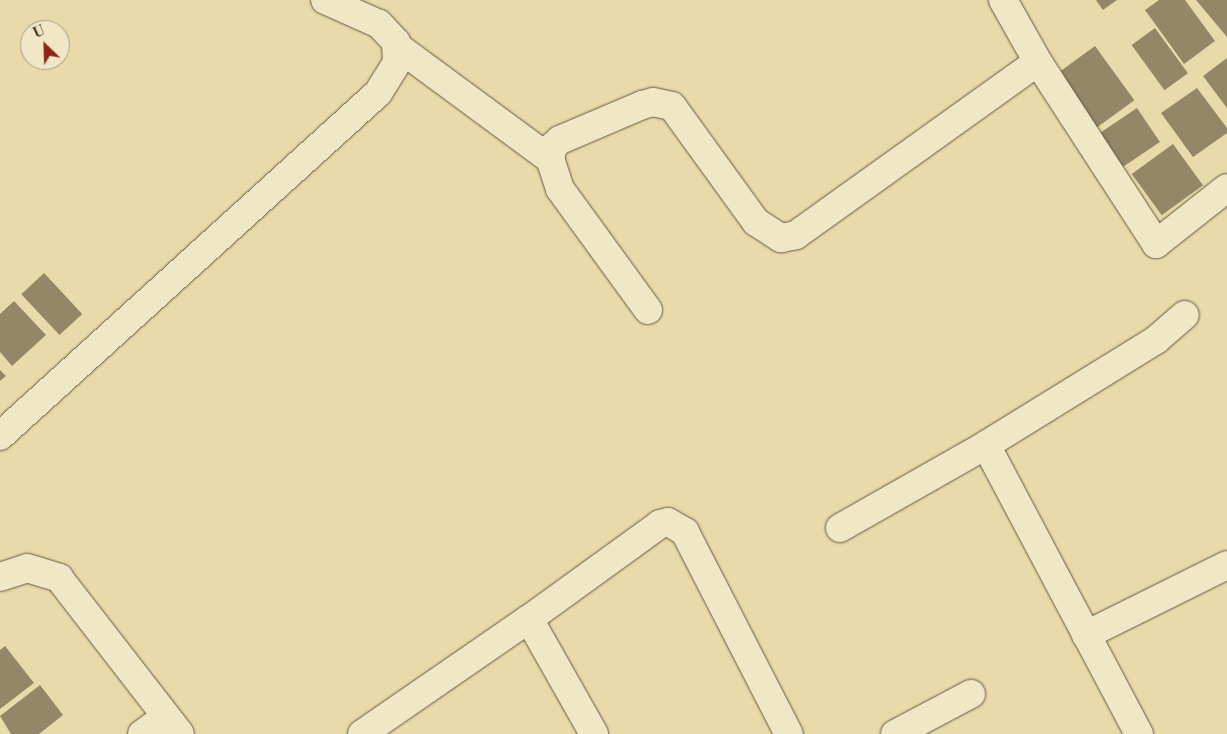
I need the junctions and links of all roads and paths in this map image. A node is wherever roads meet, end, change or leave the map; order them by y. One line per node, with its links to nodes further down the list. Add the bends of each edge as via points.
1 (325, 0): 3 (street, via 379,24)
2 (1003, 0): 4 (street)
3 (398, 47): 5 (street); 9 (street, via 397,62 378,93)
4 (1038, 62): 5 (street, via 796,235 782,238 756,222 672,106 653,102 628,110 560,140 554,146); 6 (street, via 1156,244)
5 (550, 159): 7 (street, via 560,189)
6 (1227, 188)
7 (648, 310)
8 (1185, 315): 10 (street, via 1156,340)
9 (0, 436)
10 (986, 445): 11 (street); 15 (street)
11 (840, 528)
12 (1227, 565): 15 (street)
13 (0, 577): 17 (street, via 26,568 53,574 69,588)
14 (529, 619): 18 (street); 20 (street); 21 (street, via 660,524 674,524 685,532)
15 (1086, 635): 23 (street)
16 (970, 694): 22 (street)
17 (173, 725): 19 (street)
18 (367, 733)
19 (142, 734)
20 (594, 734)
21 (789, 734)
22 (894, 734)
23 (1138, 734)

